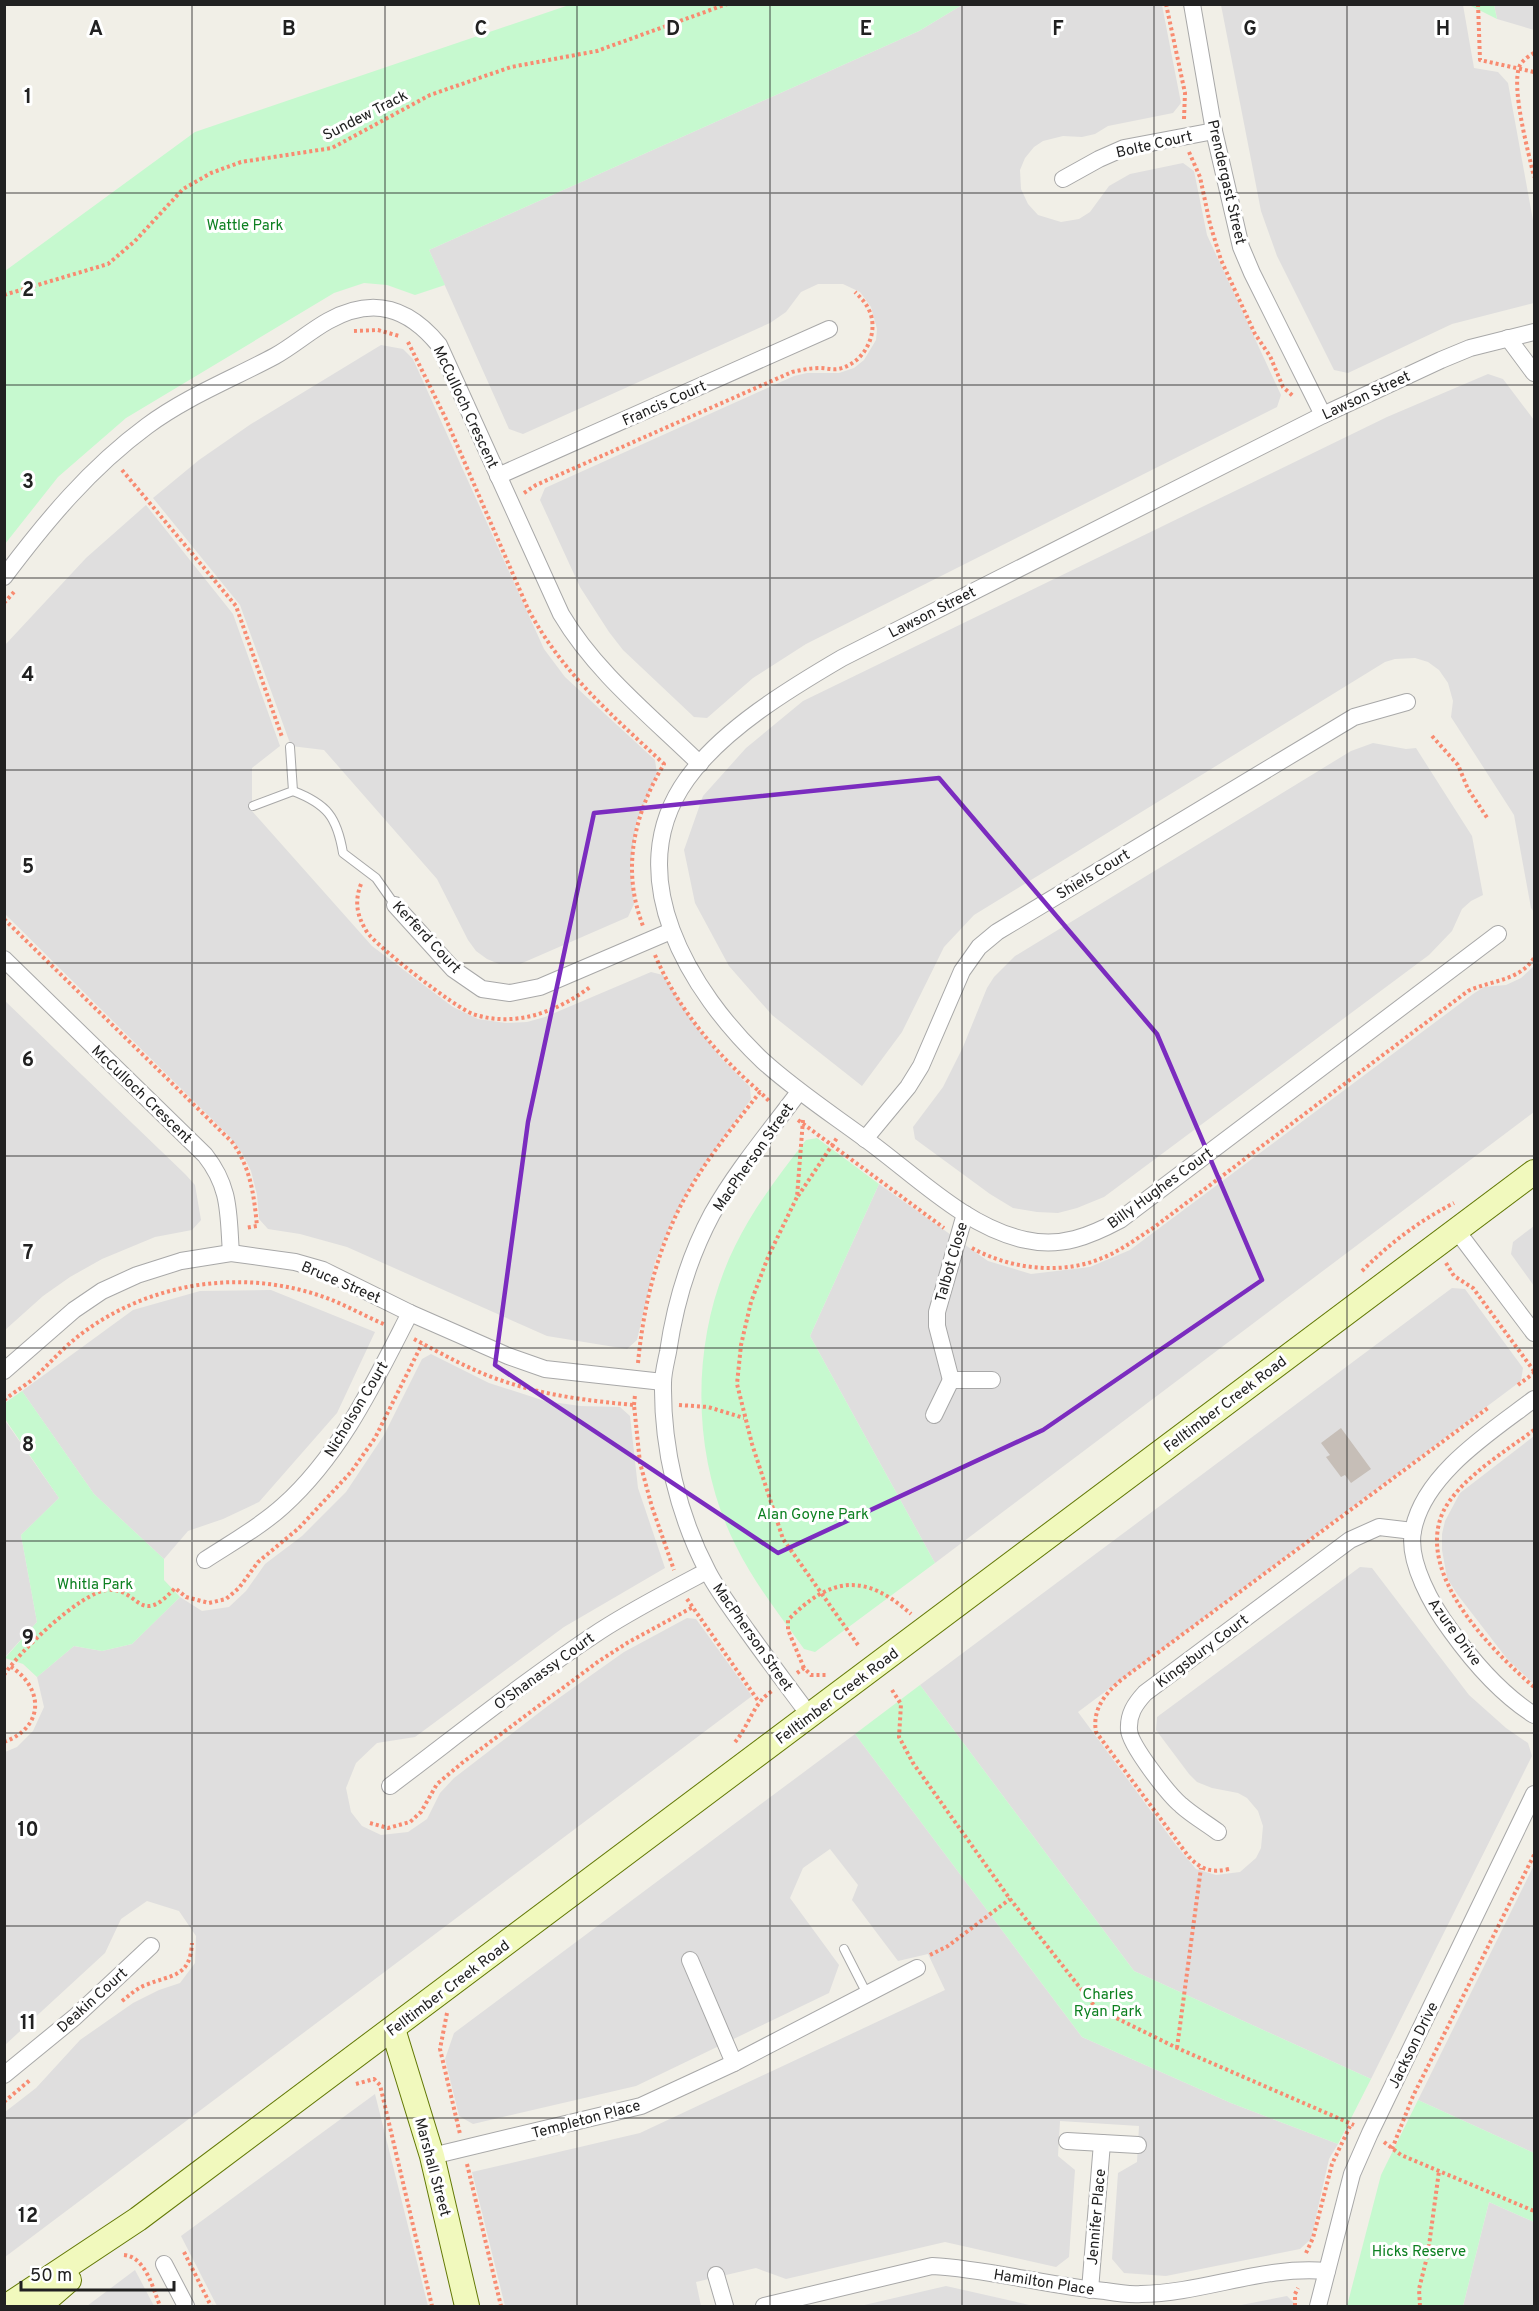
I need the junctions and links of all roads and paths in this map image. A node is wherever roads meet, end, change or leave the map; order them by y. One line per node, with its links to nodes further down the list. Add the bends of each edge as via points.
1 (727, 4): 11 (path, Sundew Track, via 597,51 511,67 430,95 332,148 241,162 211,173 183,189 108,264)
2 (1192, 4): 7 (street, Prendergast Street)
3 (1478, 4): 5 (path, via 1480,60)
4 (1534, 53): 5 (path)
5 (1519, 68): 6 (path); 8 (path, via 1521,116)
6 (1534, 72)
7 (1214, 131): 9 (street, Bolte Court, via 1124,148); 17 (street, Prendergast Street, via 1241,247)
8 (1534, 177)
9 (1063, 179)
10 (855, 292): 20 (path, via 870,311 873,327 869,343 854,362 838,369 792,372)
11 (4, 295)
12 (829, 329): 19 (street, Francis Court)
13 (351, 332): 21 (path, via 378,330 408,342)
14 (1534, 332): 15 (street, Lawson Street)
15 (1508, 338): 16 (street); 17 (street, Lawson Street, via 1441,360)
16 (1534, 373)
17 (1323, 415): 27 (street, Lawson Street, via 842,658 790,688 743,723)
18 (114, 474): 26 (path, via 122,465 236,606 283,739)
19 (498, 476): 20 (street, McCulloch Crescent); 22 (street, McCulloch Crescent, via 439,345 426,329 408,315 385,308 358,309 329,321 277,355 201,393 149,425 88,476 43,525)
20 (508, 499): 21 (path); 27 (street, McCulloch Crescent, via 574,635 594,662)
21 (483, 506): 35 (path, via 528,609 554,653 664,764 644,800 634,837 633,892)
22 (11, 582): 23 (path)
23 (4, 603)
24 (1407, 702): 43 (street, Shiels Court, via 1354,717 997,932 979,947 962,971 921,1066)
25 (1432, 736): 30 (path, via 1458,765)
26 (290, 747): 28 (lane)
27 (700, 764): 33 (street, Lawson Street, via 670,810 661,842 659,874)
28 (293, 791): 29 (lane); 31 (lane, Kerferd Court, via 322,805 333,818 343,853 376,878)
29 (253, 806)
30 (1488, 819)
31 (395, 905): 35 (street, Kerferd Court, via 453,969 482,988 510,993 540,987)
32 (4, 919): 48 (path, via 239,1151 251,1181 256,1226)
33 (671, 931): 35 (street, Kerferd Court); 39 (street, Lawson Street, via 704,993 725,1022)
34 (1498, 934): 47 (street, Billy Hughes Court, via 1111,1225 1061,1243 1027,1241 994,1230)
35 (649, 941): 38 (path, via 690,1016 710,1043)
36 (1534, 958): 50 (path, via 1511,978 1468,991 1153,1228 1113,1253 1095,1261 1049,1268 1016,1265 987,1256)
37 (4, 959): 48 (street, McCulloch Crescent, via 205,1155 218,1172 227,1196)
38 (759, 1092): 40 (path); 58 (path, via 711,1157 678,1211 651,1283 642,1320)
39 (803, 1096): 40 (street, MacPherson Street); 41 (path); 42 (street, Billy Hughes Court)
40 (783, 1114): 41 (path); 61 (street, MacPherson Street, via 729,1187 693,1254 680,1291)
41 (803, 1122): 44 (path); 46 (path)
42 (846, 1125): 43 (street, Billy Hughes Court); 44 (path)
43 (865, 1139): 47 (street, Billy Hughes Court)
44 (832, 1146): 46 (path); 50 (path)
45 (1534, 1172): 49 (main road, Felltimber Creek Road)
46 (797, 1197): 67 (path, via 751,1302 737,1384)
47 (965, 1214): 50 (street, Talbot Close)
48 (230, 1230): 52 (street, McCulloch Crescent)
49 (1456, 1231): 51 (main road, Felltimber Creek Road); 55 (street)
50 (958, 1239): 59 (street, Talbot Close, via 937,1312)
51 (1435, 1247): 57 (path, via 1450,1272 1473,1288); 85 (main road, Felltimber Creek Road)
52 (231, 1254): 53 (street, Bruce Street, via 295,1262 323,1270); 56 (street, Bruce Street, via 181,1261 137,1275 102,1292 74,1310)
53 (410, 1313): 54 (street, Nicholson Court); 58 (street, Bruce Street, via 545,1369)
54 (400, 1332): 62 (path, via 327,1298 273,1283 192,1284 111,1315 82,1334); 64 (path, via 504,1382 576,1398); 70 (street, Nicholson Court, via 352,1420 309,1480 270,1518)
55 (1534, 1334)
56 (4, 1371)
57 (1534, 1371)
58 (636, 1379): 61 (street, Bruce Street); 64 (path)
59 (951, 1380): 60 (street); 66 (street)
60 (992, 1380)
61 (663, 1382): 65 (street, MacPherson Street)
62 (4, 1400)
63 (1534, 1400): 69 (street, Azure Drive, via 1452,1464 1422,1506)
64 (634, 1405): 72 (path, via 640,1463 651,1507)
65 (664, 1406): 67 (path, via 708,1407); 71 (street, MacPherson Street, via 676,1486)
66 (933, 1415)
67 (745, 1418): 74 (path, via 783,1539)
68 (1534, 1430): 81 (path, via 1471,1478 1451,1501 1438,1528 1437,1550 1452,1593 1502,1657)
69 (1413, 1532): 84 (street, Azure Drive, via 1422,1585 1443,1622 1498,1686); 90 (street, Kingsbury Court, via 1379,1527 1350,1540 1135,1704 1129,1730 1137,1751 1180,1804)
70 (205, 1560)
71 (707, 1571): 72 (street, O'Shanassy Court); 85 (street, MacPherson Street)
72 (680, 1586): 75 (path); 87 (street, O'Shanassy Court, via 601,1630)
73 (175, 1588): 78 (path, via 159,1603 147,1607 114,1590 89,1596)
74 (819, 1593): 76 (path, via 849,1585 864,1586 879,1590); 77 (path); 79 (path, via 788,1620 788,1630)
75 (693, 1607): 83 (path); 89 (path, via 627,1643 445,1776 410,1822 388,1828)
76 (912, 1615)
77 (858, 1645)
78 (10, 1666): 80 (path); 86 (path, via 29,1682 34,1691 35,1710 22,1731)
79 (804, 1668)
80 (4, 1675)
81 (1534, 1687)
82 (892, 1690): 93 (path, via 901,1704 899,1737 913,1763)
83 (759, 1702)
84 (1534, 1714)
85 (810, 1716): 101 (main road, Felltimber Creek Road)
86 (4, 1742)
87 (390, 1786)
88 (1534, 1794): 109 (street, Jackson Drive)
89 (370, 1823)
90 (1218, 1832)
91 (1534, 1856): 113 (path, via 1413,2096)
92 (1201, 1869): 102 (path)
93 (1010, 1899): 98 (path, via 948,1946 932,1953); 102 (path, via 1096,2008)
94 (192, 1943): 100 (path, via 190,1958 182,1970 147,1984)
95 (151, 1946): 105 (street, Deakin Court, via 75,2017)
96 (844, 1949): 99 (lane)
97 (690, 1960): 103 (street)
98 (917, 1968): 99 (street, Templeton Place)
99 (867, 1994): 103 (street, Templeton Place)
100 (118, 2003)
101 (393, 2029): 104 (main road, Felltimber Creek Road); 114 (main road, Marshall Street)
102 (1177, 2048): 108 (path)
103 (734, 2062): 114 (street, Templeton Place, via 641,2106)
104 (334, 2072): 117 (main road, Felltimber Creek Road); 130 (path, via 345,2085 374,2079 380,2085)
105 (4, 2075)
106 (32, 2078): 107 (path)
107 (4, 2102)
108 (1351, 2124): 109 (path); 121 (path, via 1332,2164 1313,2238 1304,2255)
109 (1370, 2133): 113 (path); 122 (street, Jackson Drive, via 1352,2174)
110 (1067, 2141): 111 (street)
111 (1102, 2143): 112 (street); 124 (street, Jennifer Place)
112 (1138, 2145)
113 (1392, 2149): 115 (path)
114 (432, 2156): 131 (main road, Marshall Street)
115 (1439, 2171): 116 (path); 136 (path, via 1419,2289)
116 (1534, 2211)
117 (138, 2219): 125 (main road, Felltimber Creek Road); 126 (main road, Felltimber Creek Road)
118 (184, 2252): 129 (path)
119 (116, 2259): 127 (path, via 126,2254 142,2266)
120 (164, 2264): 128 (street)
121 (1306, 2269): 122 (street, Hamilton Place); 124 (street, Hamilton Place, via 1273,2272 1176,2293 1138,2295); 134 (path, via 1295,2294)
122 (1327, 2271): 135 (street, Jackson Drive)
123 (716, 2275): 132 (street)
124 (1090, 2290): 133 (street, Hamilton Place, via 932,2266)
125 (7, 2307)
126 (39, 2307)
127 (160, 2307)
128 (186, 2307)
129 (211, 2307)
130 (432, 2307)
131 (467, 2307)
132 (724, 2307)
133 (764, 2307)
134 (1295, 2307)
135 (1318, 2307)
136 (1420, 2307)

